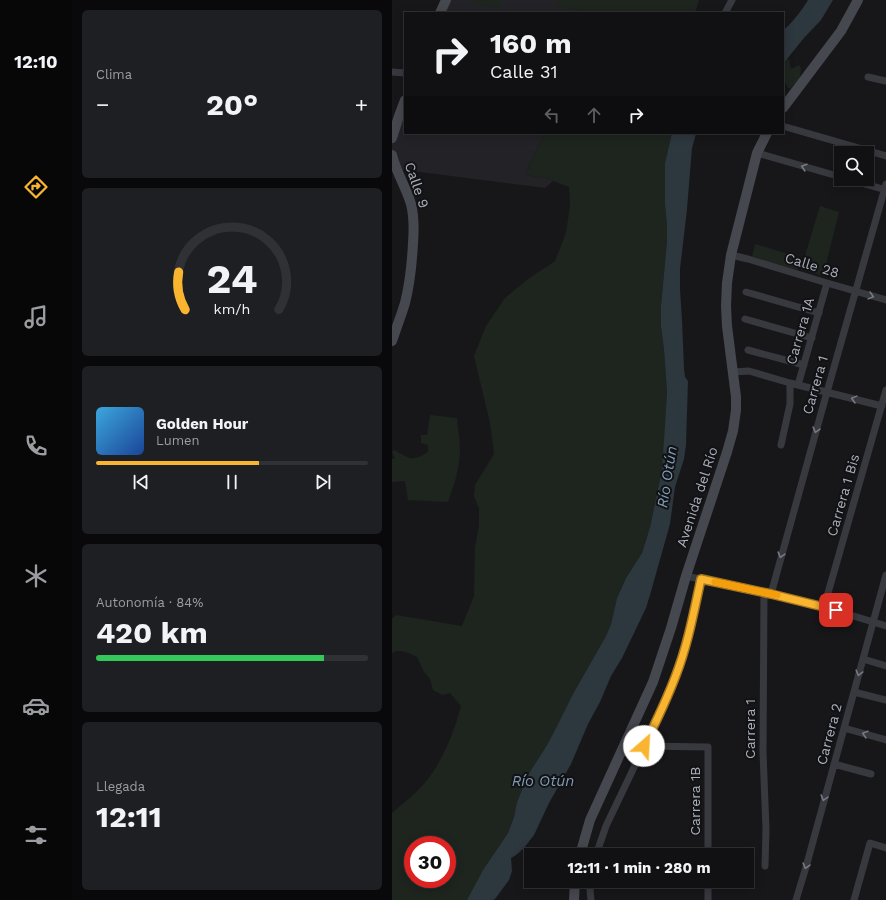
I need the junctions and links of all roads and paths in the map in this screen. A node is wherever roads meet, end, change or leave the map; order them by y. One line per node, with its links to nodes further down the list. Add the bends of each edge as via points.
1 (446, 0): 4 (main road)
2 (732, 0): 5 (street)
3 (858, 0): 11 (main road, via 841,31)
4 (440, 12)
5 (726, 12)
6 (392, 72): 7 (street)
7 (404, 73)
8 (868, 77): 9 (street)
9 (886, 81)
10 (404, 102): 14 (main road)
11 (784, 107)
12 (786, 127): 17 (street)
13 (766, 134): 15 (main road, Avenida del Río)
14 (392, 138)
15 (757, 153): 19 (street, one-way to 15); 22 (main road, Avenida del Río)
16 (392, 155): 18 (main road, Calle 9)
17 (886, 156)
18 (394, 171): 30 (main road, Calle 9, via 412,205 414,232 408,288)
19 (834, 175)
20 (874, 185): 21 (street)
21 (886, 188): 25 (street, Carrera 1)
22 (731, 255): 23 (street, Calle 28); 33 (main road, Avenida del Río, via 726,306)
23 (827, 284): 25 (street, Calle 28); 27 (street, Carrera 1A)
24 (746, 292): 27 (street)
25 (856, 292): 26 (street, Calle 28, one-way to 26); 37 (street, Carrera 1)
26 (886, 300)
27 (819, 313): 29 (street, Carrera 1A)
28 (745, 319): 29 (street)
29 (812, 338): 32 (street, Carrera 1A)
30 (392, 341)
31 (748, 350): 32 (street)
32 (804, 365): 35 (street, Carrera 1A)
33 (733, 372): 34 (street, via 748,371); 41 (main road, Avenida del Río, via 736,397 733,431)
34 (790, 383): 35 (street); 39 (street, Carrera 1A, via 790,404)
35 (798, 385): 37 (street)
36 (886, 390): 38 (street, Carrera 1 Bis)
37 (827, 392): 38 (street, one-way to 37); 43 (street, Carrera 1, one-way to 43)
38 (882, 406): 44 (street, Carrera 1 Bis)
39 (781, 445)
40 (886, 575): 45 (street, Carrera 2)
41 (686, 576): 42 (street); 56 (main road, Avenida del Río, via 672,628 653,682 590,820)
42 (701, 579): 43 (street); 53 (street, via 688,638 676,675)
43 (767, 593): 44 (street); 60 (street, Carrera 1, via 763,752)
44 (824, 607): 45 (street)
45 (873, 622): 46 (street); 47 (street, Carrera 2)
46 (886, 626)
47 (863, 659): 48 (street); 49 (street, Carrera 2, one-way to 49)
48 (886, 666)
49 (854, 692): 50 (street); 51 (street, Carrera 2)
50 (886, 700)
51 (844, 728): 52 (street, one-way to 51); 54 (street, Carrera 2)
52 (886, 740)
53 (644, 746): 57 (street, via 606,826); 58 (street, Carrera 1B, via 708,747)
54 (834, 764): 55 (street); 67 (street, Carrera 2, one-way to 67)
55 (871, 774)
56 (582, 848)
57 (598, 848)
58 (708, 848)
59 (886, 848): 68 (street, via 870,844)
60 (765, 866)
61 (575, 888): 64 (main road)
62 (590, 888): 65 (street)
63 (708, 888): 66 (street)
64 (574, 900)
65 (591, 900)
66 (708, 900)
67 (796, 900)
68 (854, 900)

